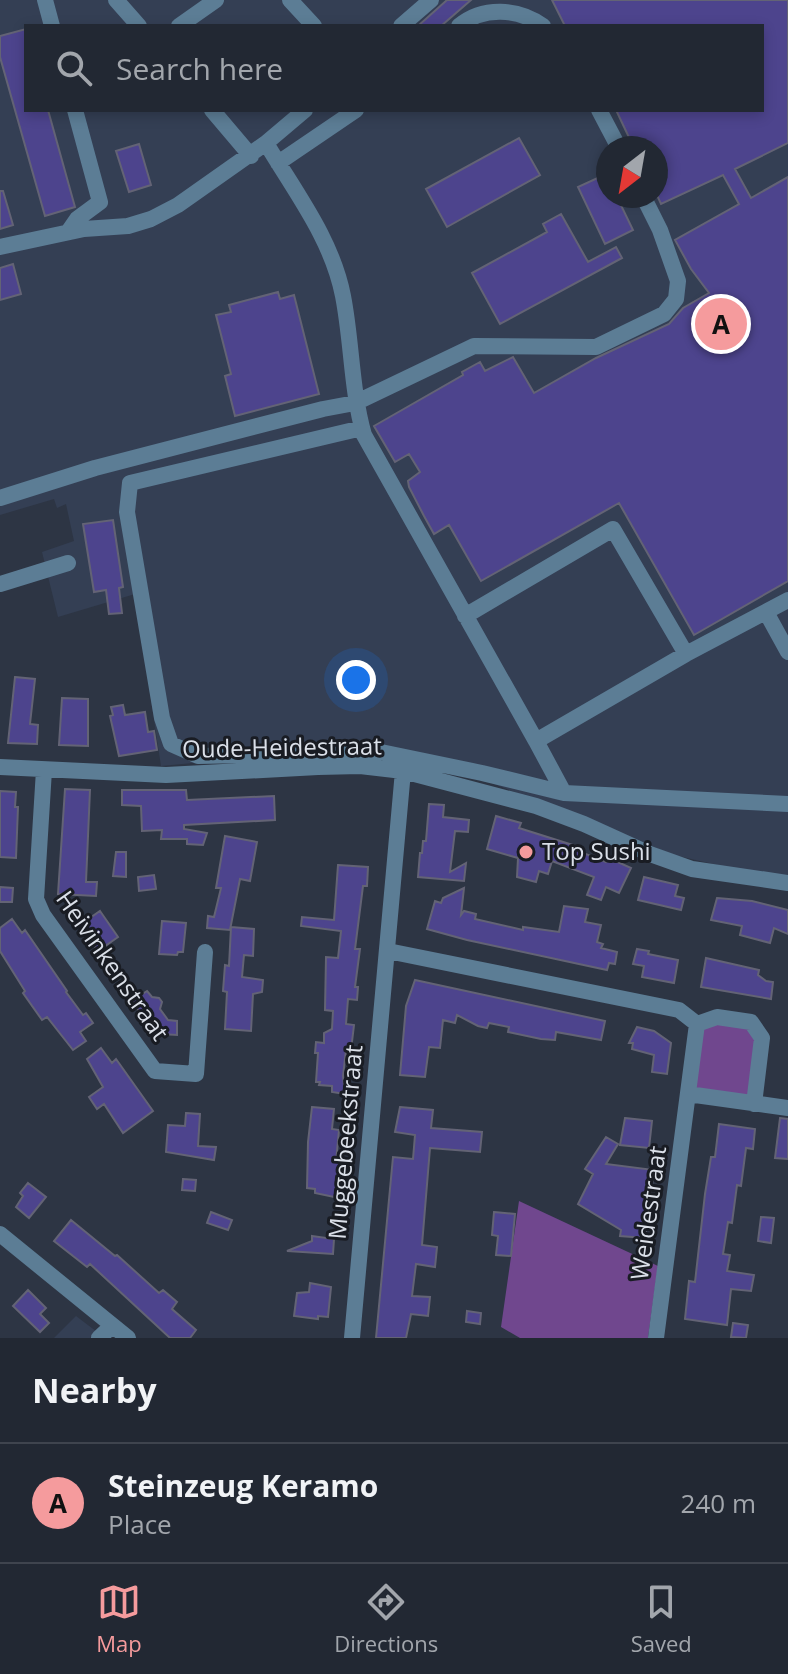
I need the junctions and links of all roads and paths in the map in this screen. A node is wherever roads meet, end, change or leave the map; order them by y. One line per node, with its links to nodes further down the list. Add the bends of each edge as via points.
1 (45, 0): 6 (street)
2 (116, 0): 7 (street)
3 (216, 0): 8 (street)
4 (290, 0): 9 (street)
5 (431, 0): 10 (street)
6 (51, 24)
7 (137, 24)
8 (182, 24)
9 (312, 24)
10 (403, 24)
11 (462, 24): 12 (street, via 501,11)
12 (540, 24)
13 (76, 112): 23 (street, via 100,202)
14 (214, 112): 20 (street)
15 (303, 112): 19 (street)
16 (353, 112): 21 (street)
17 (600, 112): 18 (street)
18 (613, 136)
19 (266, 143): 20 (street); 21 (street)
20 (251, 156): 23 (street, via 151,219)
21 (278, 163): 25 (street, via 331,254 343,296)
22 (649, 208): 25 (street, via 678,281 676,299 664,314 596,347 474,346)
23 (68, 232): 24 (street)
24 (0, 247)
25 (355, 403): 26 (street); 27 (street, via 95,468)
26 (362, 428): 32 (street); 39 (street, via 130,483 127,512 171,744 198,756 381,752)
27 (0, 498)
28 (68, 563): 29 (street)
29 (0, 584)
30 (788, 600): 31 (street)
31 (766, 612): 33 (street); 34 (street)
32 (465, 616): 34 (street, via 613,529); 35 (street)
33 (788, 652)
34 (686, 654): 35 (street)
35 (536, 741): 39 (street)
36 (0, 767): 37 (street, Oude-Heidestraat)
37 (44, 770): 38 (street, Oude-Heidestraat, via 166,775 360,766); 43 (street, Heivinkenstraat, via 36,899 155,1071 196,1074)
38 (403, 771): 41 (street, Oude-Heidestraat, via 536,806 692,869); 42 (street, Muggebeekstraat)
39 (564, 793): 40 (street)
40 (788, 804)
41 (788, 883)
42 (388, 951): 44 (street, via 679,1010); 52 (street, Muggebeekstraat)
43 (205, 952)
44 (697, 1024): 45 (street, Weidestraat); 46 (street, via 717,1017 751,1022 762,1038)
45 (688, 1094): 46 (street); 53 (street, Weidestraat)
46 (754, 1104): 47 (street)
47 (788, 1108)
48 (0, 1234): 49 (street)
49 (112, 1326): 50 (street); 51 (street)
50 (99, 1338)
51 (128, 1338)
52 (352, 1338)
53 (656, 1338)

